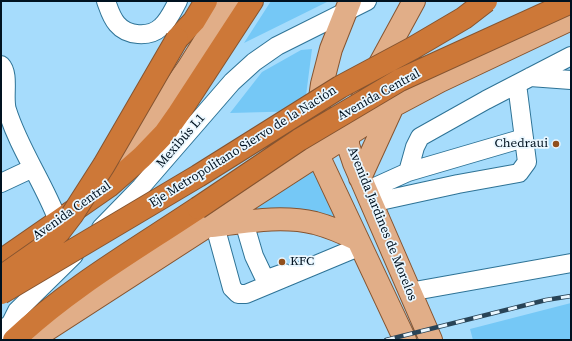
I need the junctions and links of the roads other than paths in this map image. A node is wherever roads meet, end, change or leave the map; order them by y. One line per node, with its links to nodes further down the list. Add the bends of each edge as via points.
1 (106, 1): 2 (street, via 117,24 124,30 142,35 160,28)
2 (178, 1)
3 (196, 1): 14 (highway)
4 (206, 1): 14 (highway, via 194,21)
5 (212, 1): 22 (main road, via 172,68)
6 (230, 1): 22 (main road)
7 (252, 1): 33 (highway, Avenida Central, via 165,132 142,157 109,186)
8 (367, 1): 12 (street, Mexibús L1)
9 (414, 1): 20 (main road, Avenida Jardines de Morelos)
10 (486, 1): 41 (highway, Eje Metropolitano Siervo de la Nación, bridge, via 458,22 340,87 198,176)
11 (571, 2): 32 (highway, Avenida Central, bridge, via 400,80 299,140)
12 (348, 6): 15 (main road, Avenida Jardines de Morelos); 42 (street, Mexibús L1, via 277,46 243,72 141,187)
13 (571, 19): 21 (main road)
14 (177, 39): 39 (highway, bridge, via 72,215 41,249)
15 (332, 49): 20 (main road, via 336,65 344,80); 26 (main road, Avenida Jardines de Morelos, via 322,84 318,112)
16 (571, 56): 18 (street)
17 (1, 65): 24 (street, via 6,84)
18 (523, 80): 19 (street); 25 (street); 28 (street, via 420,137)
19 (571, 80)
20 (363, 97): 21 (main road); 23 (main road, Avenida Jardines de Morelos)
21 (393, 106): 23 (main road); 31 (main road)
22 (158, 114): 33 (main road, via 137,141 74,196)
23 (348, 134): 26 (main road); 31 (main road, Avenida Jardines de Morelos, via 348,145)
24 (8, 136): 27 (street)
25 (524, 138): 28 (street); 31 (street, via 527,162 520,173 458,184)
26 (318, 155): 29 (main road, Avenida Jardines de Morelos); 32 (main road)
27 (33, 168): 30 (street); 33 (street)
28 (408, 172): 31 (street)
29 (328, 177): 31 (main road); 35 (main road, Avenida Jardines de Morelos)
30 (1, 183)
31 (363, 184): 40 (main road, Avenida Jardines de Morelos)
32 (206, 220): 34 (main road); 36 (street, via 232,288 238,294 246,294); 44 (highway, Avenida Central, via 74,290); 45 (main road)
33 (58, 221): 37 (highway, Avenida Central)
34 (244, 222): 35 (main road, via 289,219 315,223 333,228); 36 (street, via 254,256 264,277 277,276 316,261)
35 (359, 243): 36 (street); 46 (main road, Avenida Jardines de Morelos)
36 (338, 256)
37 (1, 261)
38 (571, 263): 40 (street)
39 (1, 277)
40 (409, 292): 47 (main road, Avenida Jardines de Morelos)
41 (1, 293)
42 (9, 314): 43 (street, Mexibús L1, via 11,324)
43 (1, 332)
44 (14, 340)
45 (31, 340)
46 (405, 340)
47 (431, 340)

